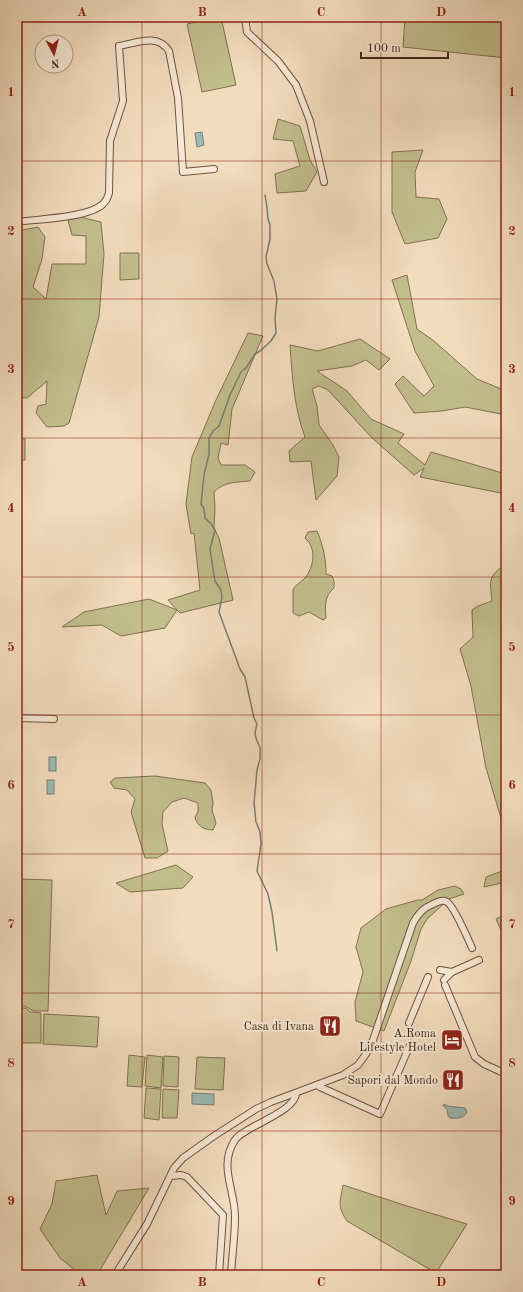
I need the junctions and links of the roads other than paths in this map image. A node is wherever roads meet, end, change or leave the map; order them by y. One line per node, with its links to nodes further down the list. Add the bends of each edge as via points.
1 (244, 17): 3 (street, via 247,32 278,61 296,85 310,121)
2 (214, 169): 4 (street, via 183,172 178,98 169,51 165,44 149,40 120,46 123,102 110,141 109,193 106,200 100,206 84,213)
3 (324, 182)
4 (17, 222)
5 (17, 718): 6 (street)
6 (54, 719)
7 (472, 948): 15 (street, via 451,905 447,902 440,901 418,915 363,1060 343,1075)
8 (479, 960): 10 (street)
9 (440, 970): 10 (street)
10 (452, 972): 14 (street, via 444,982 475,1057)
11 (428, 977): 12 (street)
12 (409, 1023)
13 (410, 1045): 15 (street, via 380,1114)
14 (506, 1074)
15 (317, 1085): 16 (street)
16 (296, 1093): 17 (street, via 256,1110 214,1136 183,1158); 20 (street, via 285,1108 237,1137 231,1149 227,1171 234,1199 235,1217)
17 (171, 1176): 18 (street, via 147,1224); 19 (street, via 187,1177 223,1214)
18 (114, 1275)
19 (219, 1275)
20 (231, 1275)

